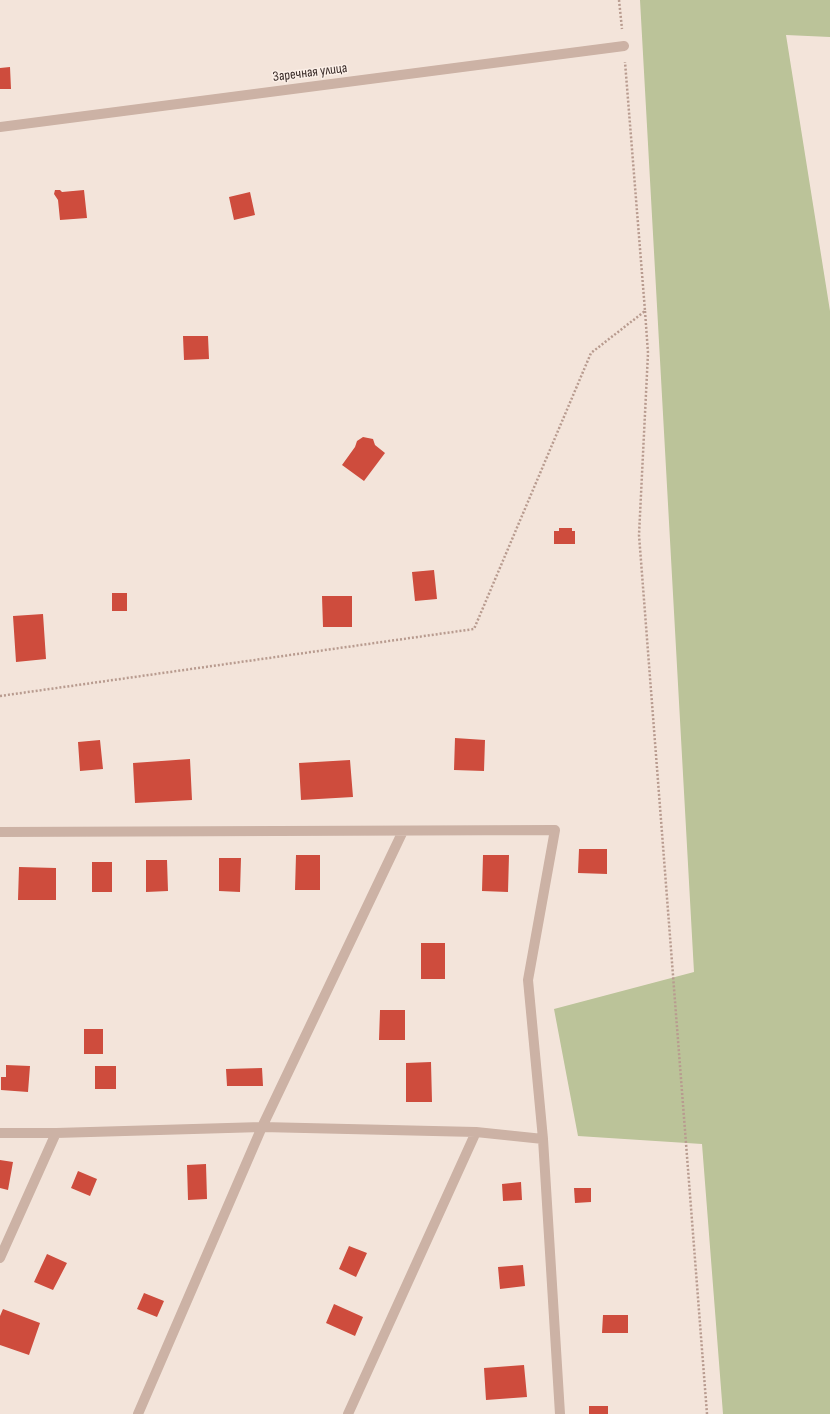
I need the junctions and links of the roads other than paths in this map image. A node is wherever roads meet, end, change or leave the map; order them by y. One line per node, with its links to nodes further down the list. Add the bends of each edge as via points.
1 (624, 46): 2 (lane, Заречная улица)
2 (0, 127)
3 (403, 831): 4 (lane); 5 (lane); 9 (lane, via 555,830 528,980)
4 (0, 832)
5 (262, 1127): 6 (lane); 8 (lane); 11 (lane)
6 (476, 1132): 9 (lane); 12 (lane)
7 (0, 1133): 8 (lane)
8 (56, 1133): 10 (lane)
9 (543, 1139): 13 (lane)
10 (0, 1258)
11 (138, 1414)
12 (348, 1414)
13 (560, 1414)

